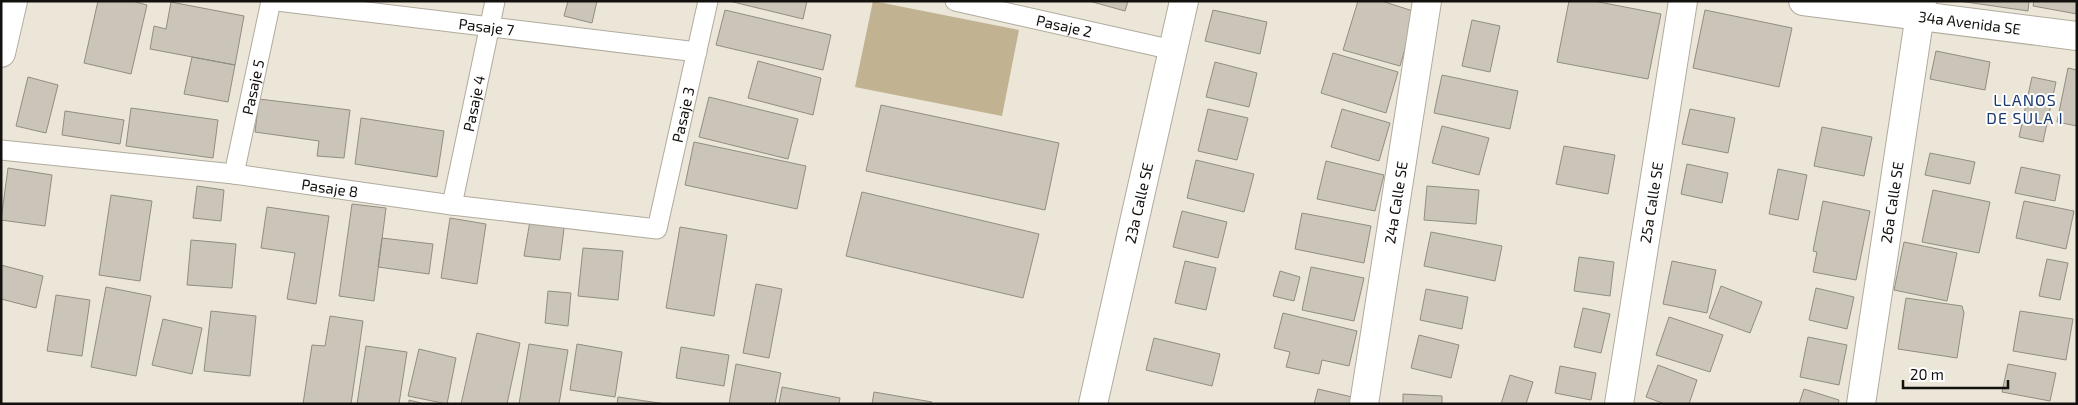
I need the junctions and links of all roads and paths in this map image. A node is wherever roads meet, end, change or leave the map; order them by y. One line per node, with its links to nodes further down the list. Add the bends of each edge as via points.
1 (13, 1): 16 (street)
2 (271, 1): 18 (lane, Pasaje 5)
3 (277, 1): 12 (lane, Pasaje 7)
4 (495, 1): 12 (lane, Pasaje 4)
5 (708, 1): 15 (lane, Pasaje 3)
6 (955, 1): 14 (lane, Pasaje 2)
7 (1184, 1): 14 (street, 23a Calle SE)
8 (1427, 1): 22 (street, 24a Calle SE)
9 (1683, 1): 23 (street, 25a Calle SE)
10 (1803, 1): 11 (street, 34a Avenida SE)
11 (1921, 9): 13 (street, 34a Avenida SE); 24 (street, 26a Calle SE)
12 (490, 28): 15 (lane, Pasaje 7); 19 (lane, Pasaje 4)
13 (2077, 36)
14 (1173, 50): 21 (street, 23a Calle SE)
15 (697, 52): 20 (lane, Pasaje 3)
16 (1, 53)
17 (1, 150): 18 (lane, Pasaje 8)
18 (234, 174): 19 (lane, Pasaje 8)
19 (452, 205): 20 (lane, Pasaje 8)
20 (657, 229)
21 (1093, 404)
22 (1364, 404)
23 (1619, 404)
24 (1861, 404)

